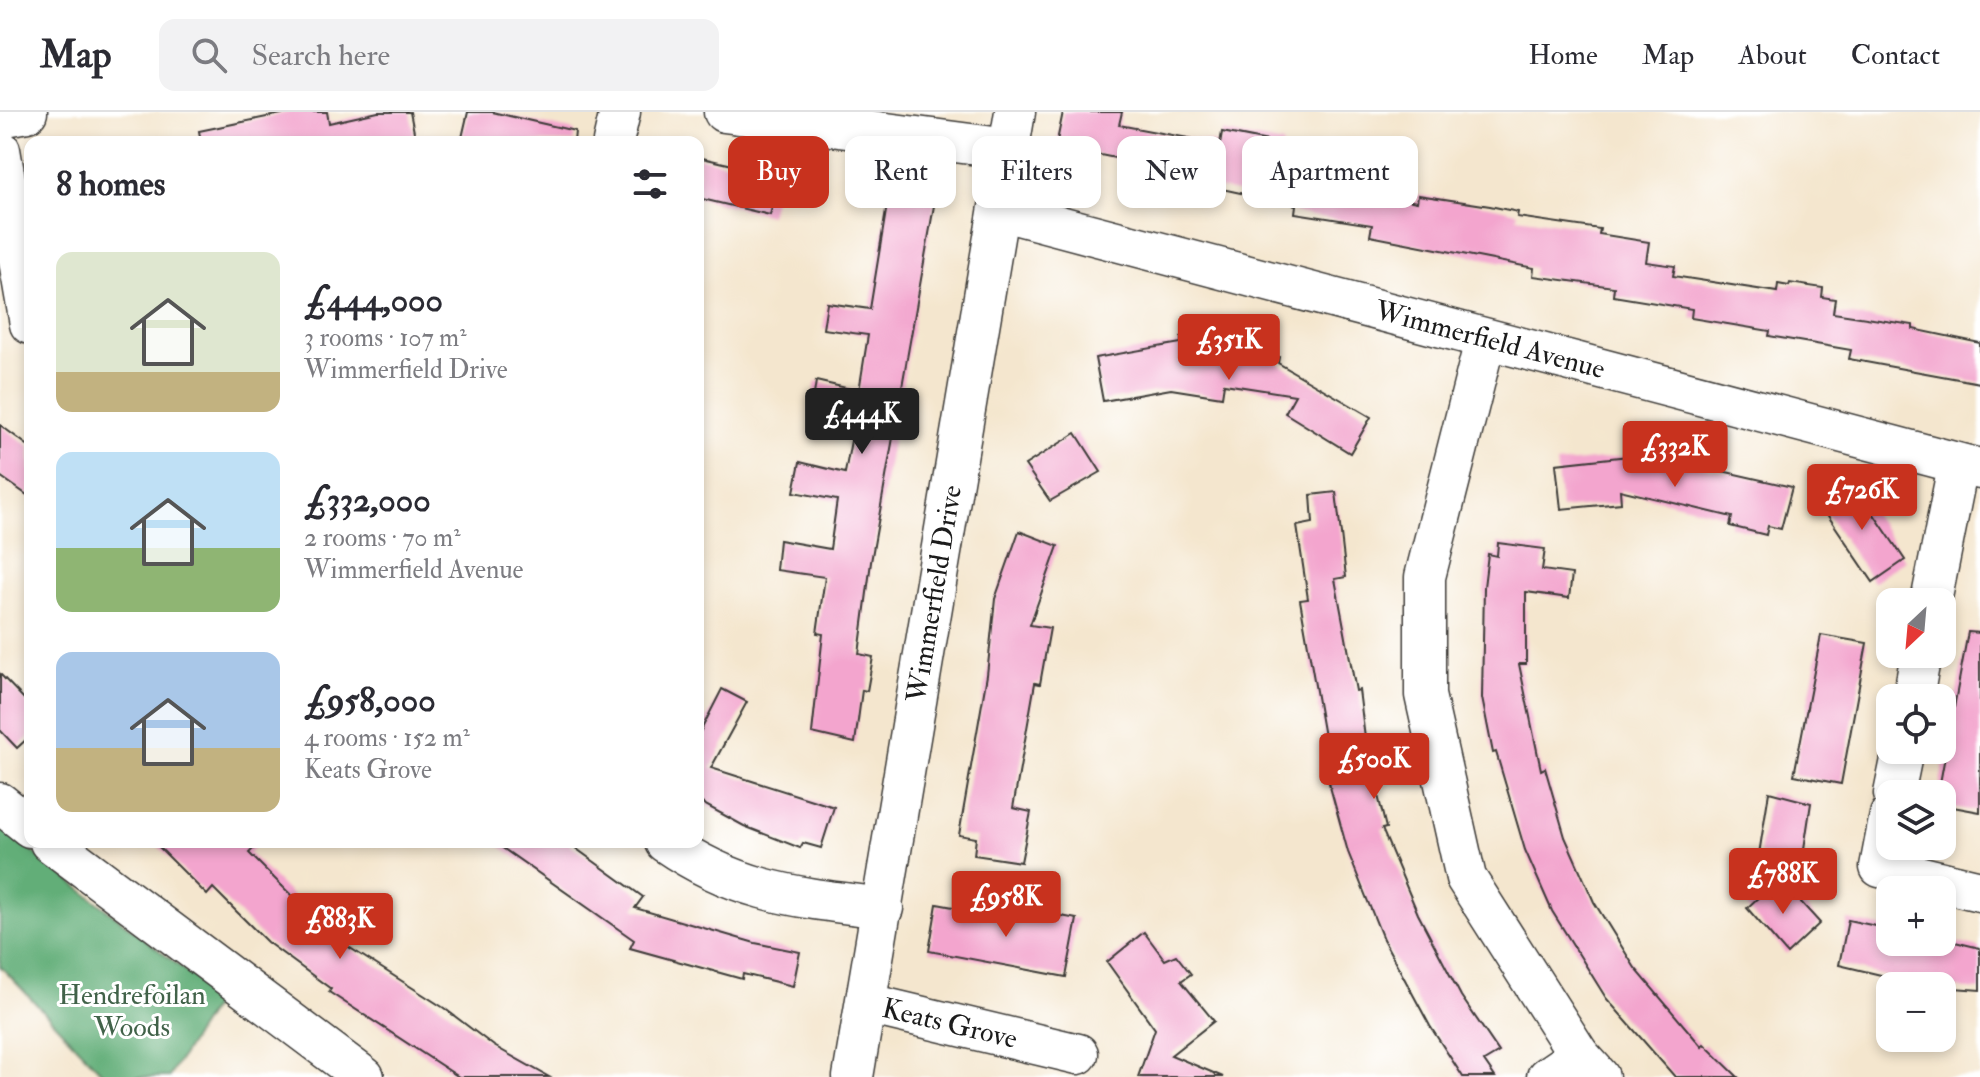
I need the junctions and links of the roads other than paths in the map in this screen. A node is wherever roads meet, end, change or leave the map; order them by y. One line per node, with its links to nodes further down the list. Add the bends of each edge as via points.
1 (27, 112): 4 (street)
2 (620, 112): 6 (street)
3 (724, 112): 5 (street)
4 (0, 117)
5 (1012, 130): 8 (street, Wimmerfield Drive)
6 (614, 136)
7 (0, 150): 9 (street)
8 (999, 210): 10 (street, Wimmerfield Avenue); 19 (street, Wimmerfield Drive)
9 (24, 289)
10 (1485, 341): 11 (street, Wimmerfield Avenue); 22 (street, via 1425,577 1425,695 1466,878)
11 (1969, 468): 12 (street)
12 (1935, 588)
13 (0, 803): 14 (street)
14 (24, 822)
15 (58, 848): 23 (street)
16 (674, 848): 19 (street, via 737,882 803,898)
17 (1881, 860): 18 (street, via 1880,867)
18 (1980, 891)
19 (883, 908): 20 (street, Wimmerfield Drive)
20 (868, 1004): 21 (street, Keats Grove); 24 (street, Wimmerfield Drive)
21 (1078, 1054)
22 (1575, 1070)
23 (364, 1077)
24 (853, 1077)

